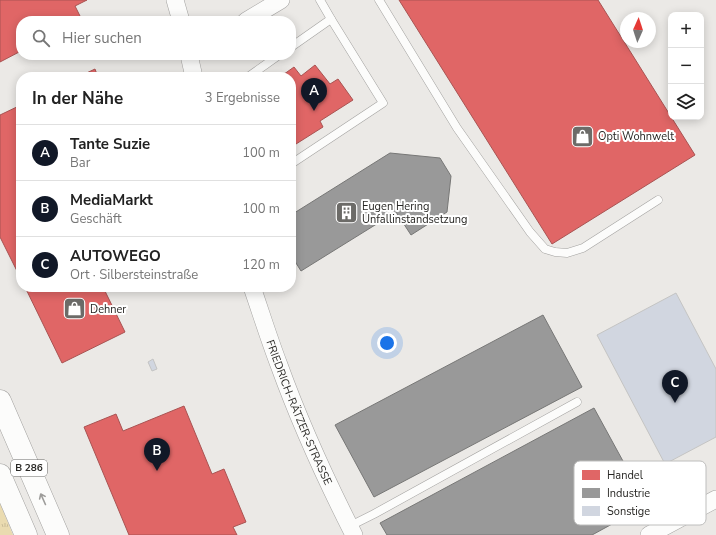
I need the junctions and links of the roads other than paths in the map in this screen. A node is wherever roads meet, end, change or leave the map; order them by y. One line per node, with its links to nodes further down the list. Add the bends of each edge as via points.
1 (176, 0): 5 (street)
2 (281, 0): 6 (street)
3 (320, 0): 7 (lane)
4 (379, 0): 14 (lane, via 457,128 530,232 545,249 567,252 583,248)
5 (180, 16)
6 (254, 16)
7 (331, 19): 8 (lane); 13 (lane, via 383,103)
8 (296, 44)
9 (190, 60): 11 (street)
10 (273, 60): 12 (lane)
11 (193, 72)
12 (255, 72)
13 (296, 161)
14 (658, 200)
15 (254, 292): 22 (street, FRIEDRICH-RÄTZER-STRASSE, via 303,425)
16 (0, 401): 24 (highway, B 286, one-way to 16)
17 (577, 402): 22 (lane, via 381,511)
18 (0, 475): 23 (highway, B 286)
19 (716, 499): 20 (street)
20 (706, 504)
21 (668, 525): 25 (street)
22 (352, 531)
23 (26, 535)
24 (58, 535)
25 (649, 535)

